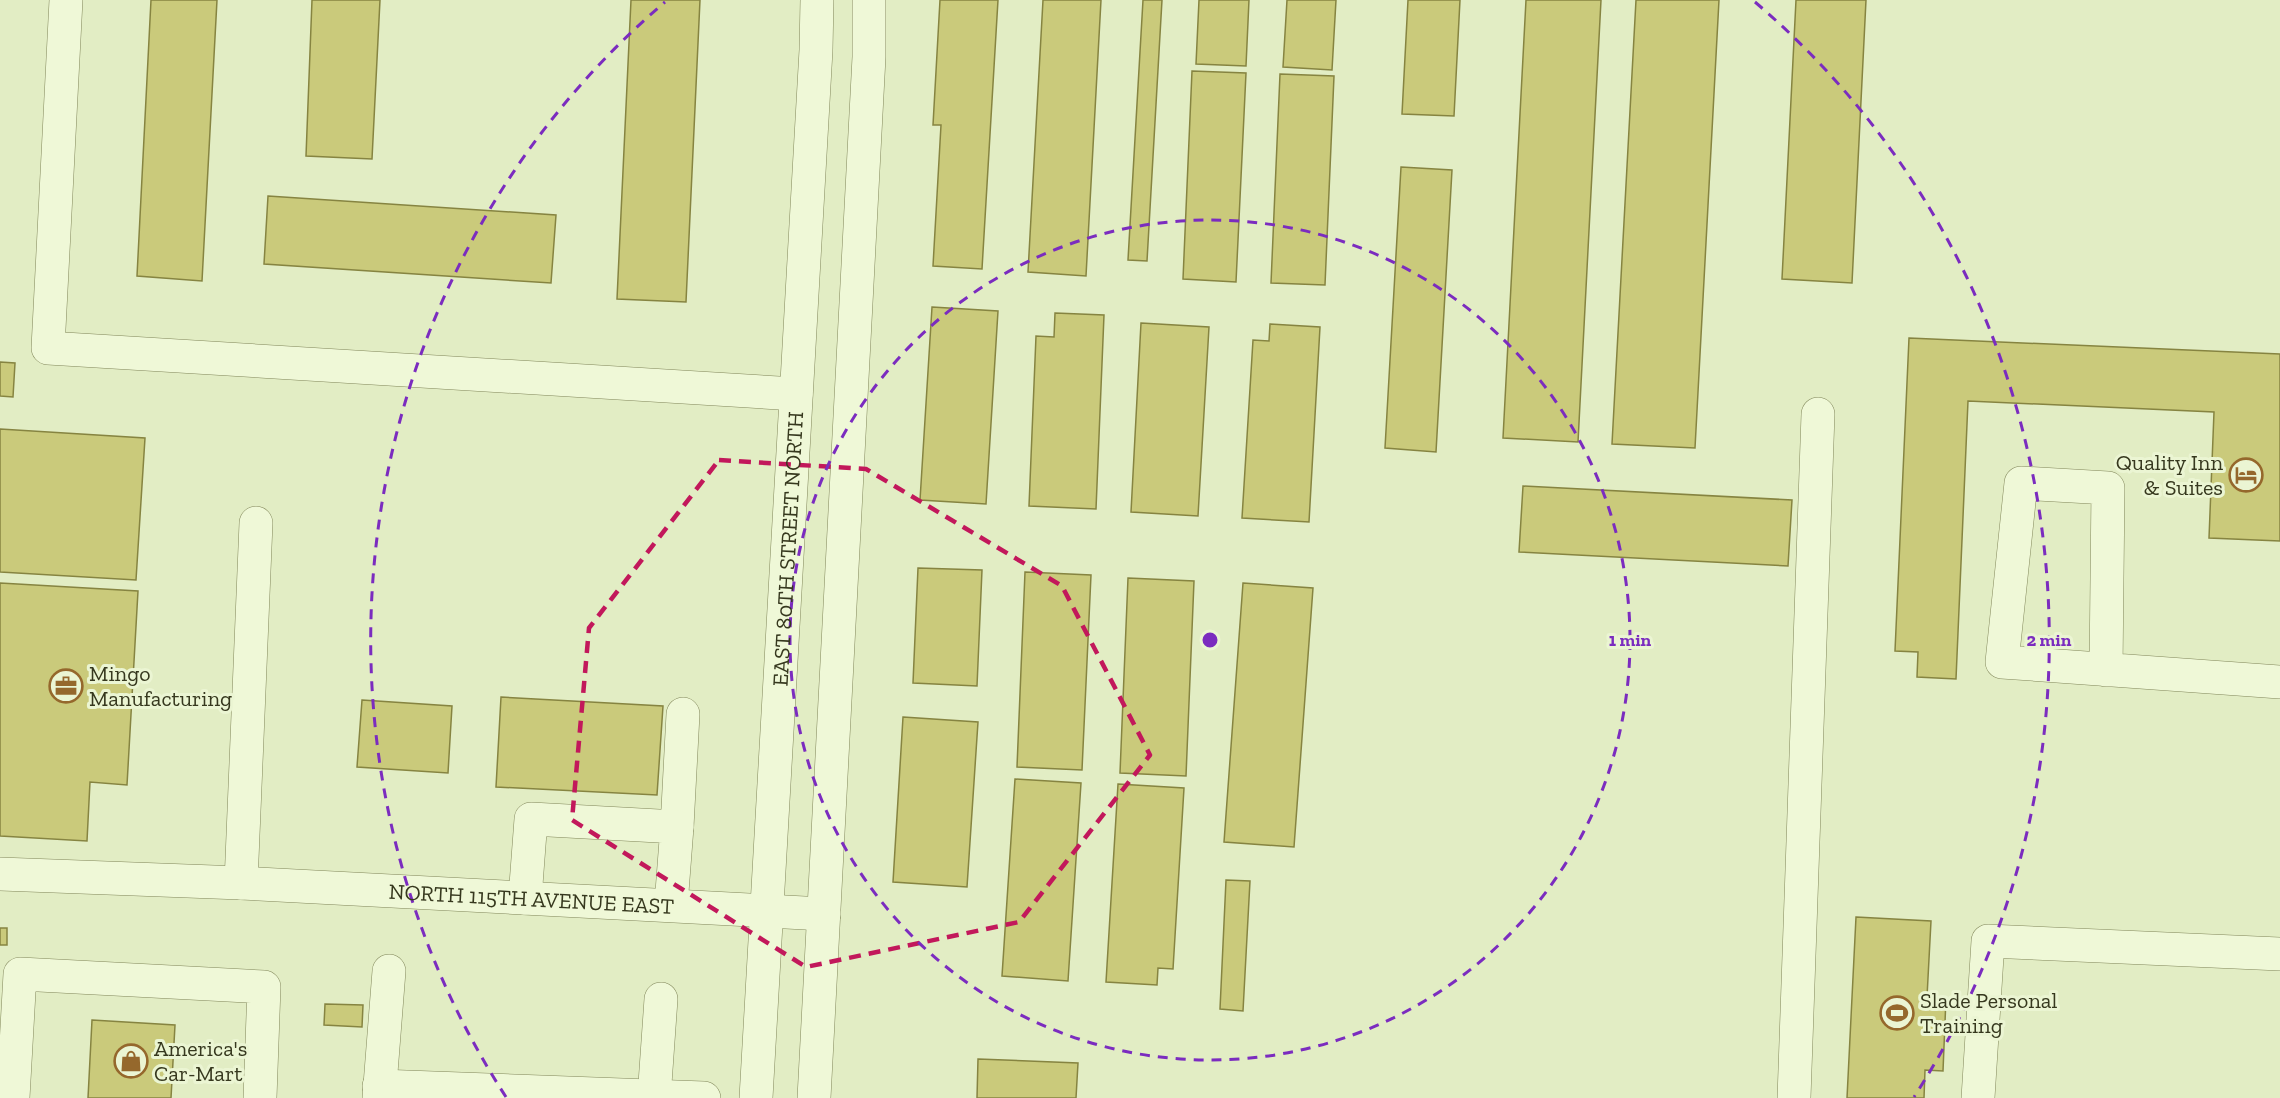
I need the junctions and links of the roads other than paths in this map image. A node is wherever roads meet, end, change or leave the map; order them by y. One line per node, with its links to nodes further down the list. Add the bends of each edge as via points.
1 (66, 0): 4 (street, via 48,348)
2 (817, 0): 4 (street, EAST 80TH STREET NORTH)
3 (869, 0): 16 (street)
4 (796, 394): 15 (street, EAST 80TH STREET NORTH)
5 (1818, 414): 28 (street)
6 (256, 523): 12 (street)
7 (2106, 670): 7 (street, via 2002,662 2020,483 2108,488); 8 (street)
8 (2280, 682)
9 (682, 714): 10 (street)
10 (677, 827): 13 (street, via 531,819); 14 (street)
11 (0, 873): 12 (street, NORTH 115TH AVENUE EAST)
12 (241, 883): 13 (street, NORTH 115TH AVENUE EAST)
13 (525, 897): 14 (street, NORTH 115TH AVENUE EAST)
14 (671, 905): 15 (street, NORTH 115TH AVENUE EAST)
15 (767, 910): 16 (street, NORTH 115TH AVENUE EAST); 26 (street, EAST 80TH STREET NORTH)
16 (824, 914): 27 (street)
17 (2280, 954): 29 (street, via 1988,941)
18 (389, 971): 20 (street)
19 (661, 999): 22 (street)
20 (379, 1092): 21 (street)
21 (559, 1095): 22 (street)
22 (654, 1097): 25 (street)
23 (13, 1098): 24 (street, via 20,974 264,987)
24 (260, 1098)
25 (704, 1098)
26 (756, 1098)
27 (814, 1098)
28 (1794, 1098)
29 (1978, 1098)

